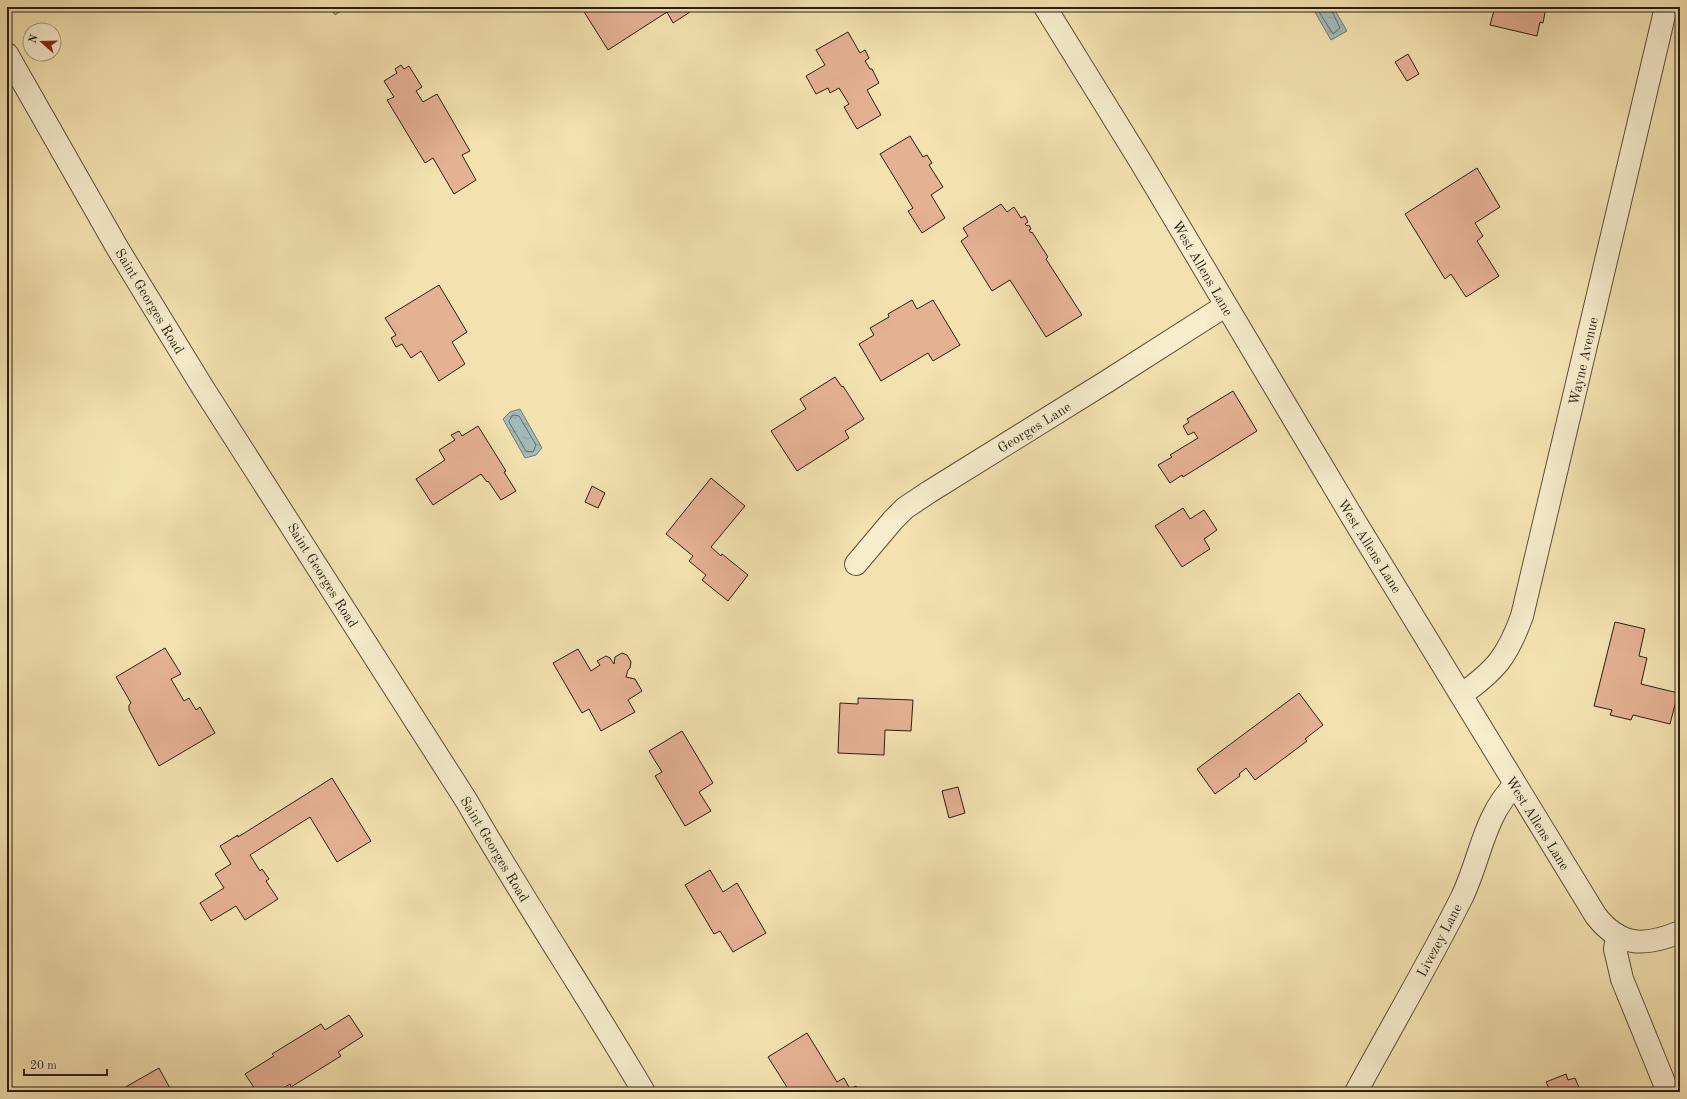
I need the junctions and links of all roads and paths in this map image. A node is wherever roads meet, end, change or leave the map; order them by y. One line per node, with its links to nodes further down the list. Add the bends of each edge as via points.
1 (1045, 7): 4 (street, West Allens Lane, via 1142,164)
2 (1666, 7): 6 (street, Wayne Avenue, via 1522,616 1514,638 1502,658 1486,677)
3 (7, 54): 10 (street, Saint Georges Road, via 118,249 466,800 500,860)
4 (1225, 306): 5 (street, Georges Lane, via 905,508); 6 (street, West Allens Lane)
5 (856, 564)
6 (1461, 695): 7 (street, West Allens Lane)
7 (1515, 785): 9 (street, West Allens Lane, via 1596,916 1604,927); 11 (street, Livezey Lane, via 1507,792 1489,823 1459,901 1439,942)
8 (1680, 932): 9 (street, West Allens Lane, via 1647,943)
9 (1617, 935): 12 (street, via 1615,949 1622,979)
10 (644, 1092)
11 (1356, 1092)
12 (1668, 1092)

